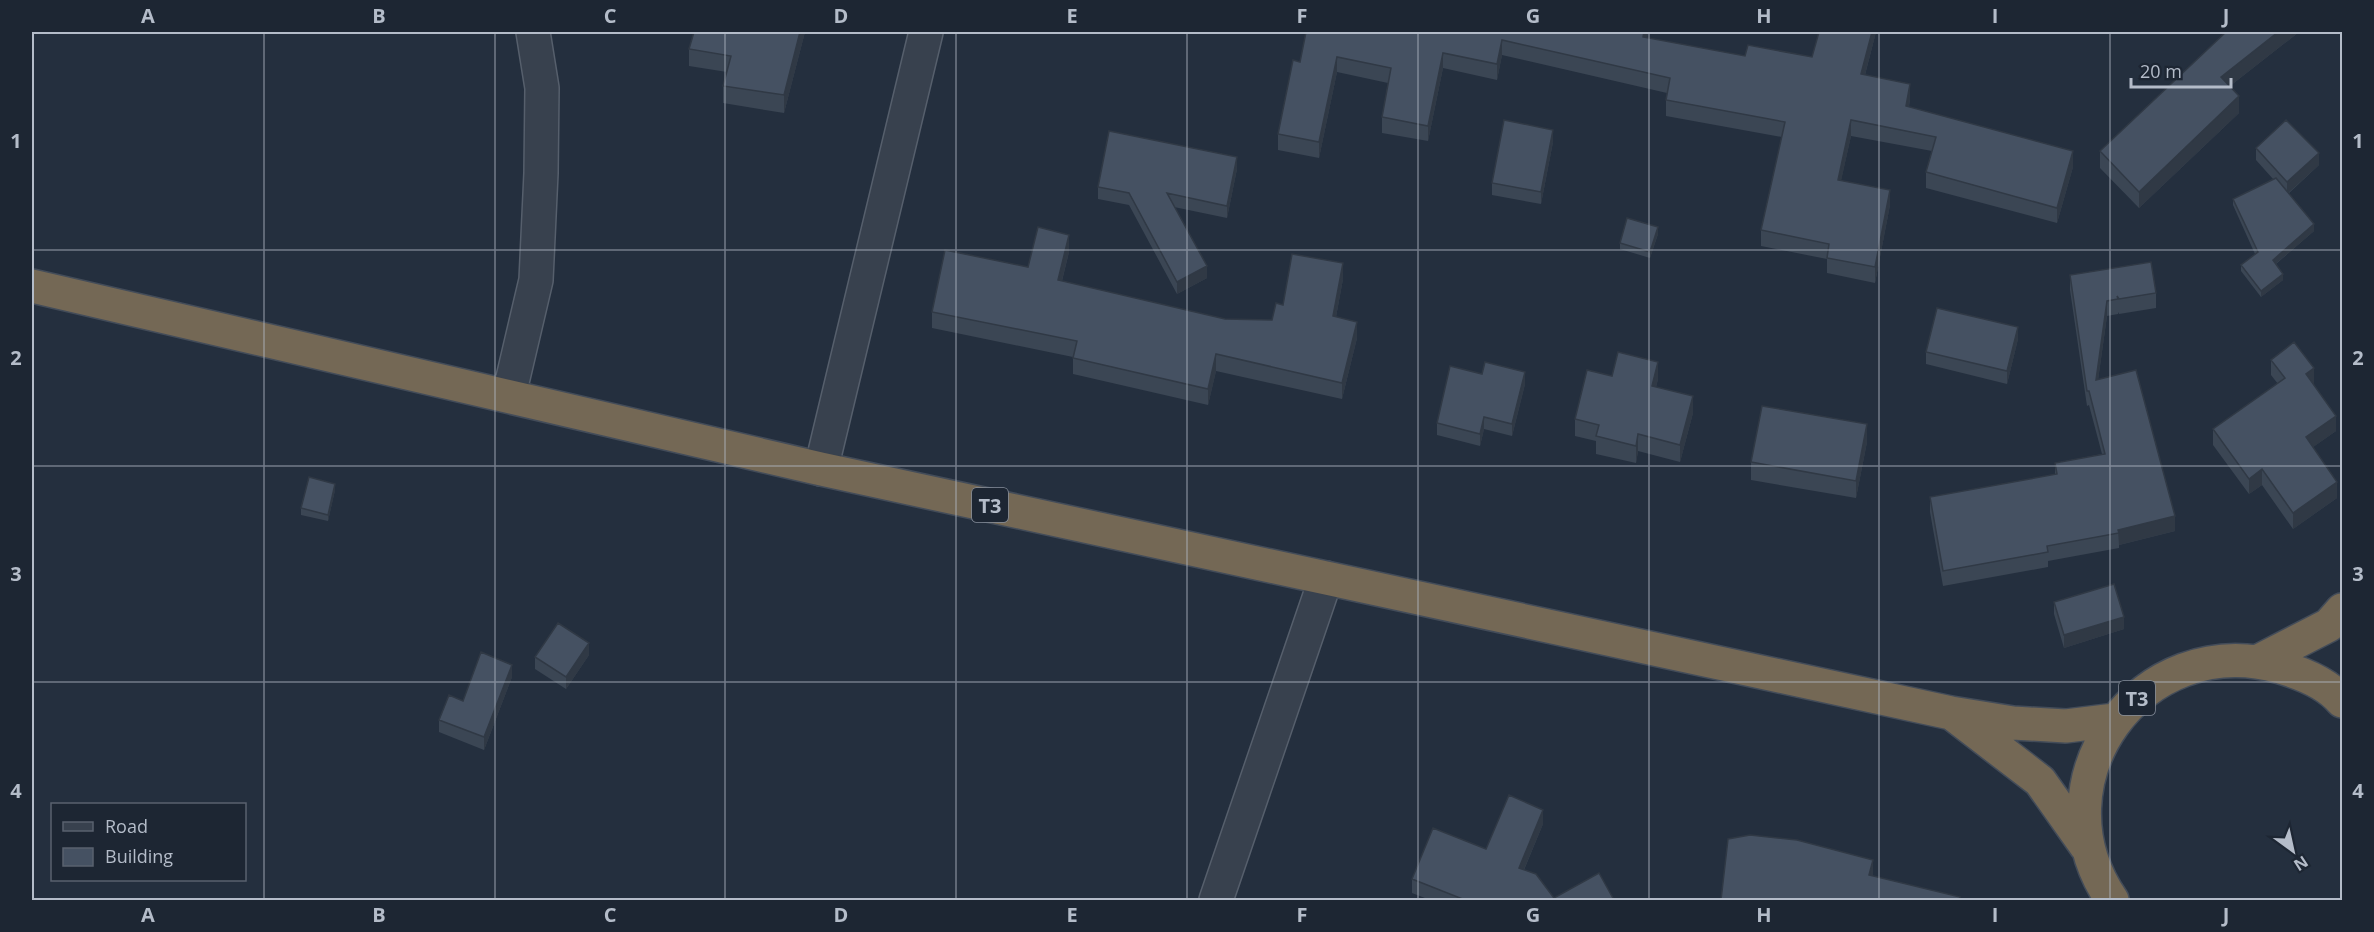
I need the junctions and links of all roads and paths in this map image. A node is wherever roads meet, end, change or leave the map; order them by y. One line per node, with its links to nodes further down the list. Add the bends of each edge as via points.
1 (533, 32): 4 (street, via 542,88 536,280)
2 (926, 32): 5 (street)
3 (32, 286): 4 (highway, T3)
4 (509, 395): 5 (highway, T3)
5 (821, 469): 6 (highway, T3)
6 (1326, 578): 10 (highway, T3); 14 (street)
7 (2343, 610): 8 (highway, T3, via 2328,625)
8 (2259, 661): 9 (highway, T3, via 2302,673); 11 (highway, T3, via 2218,661 2179,671 2144,692)
9 (2343, 701)
10 (1951, 712): 11 (highway, T3, via 2013,723 2066,726); 12 (highway, T3, via 2040,781)
11 (2115, 720): 12 (highway, T3, via 2094,759 2084,802)
12 (2086, 846): 13 (highway, T3)
13 (2103, 894)
14 (1216, 900)

